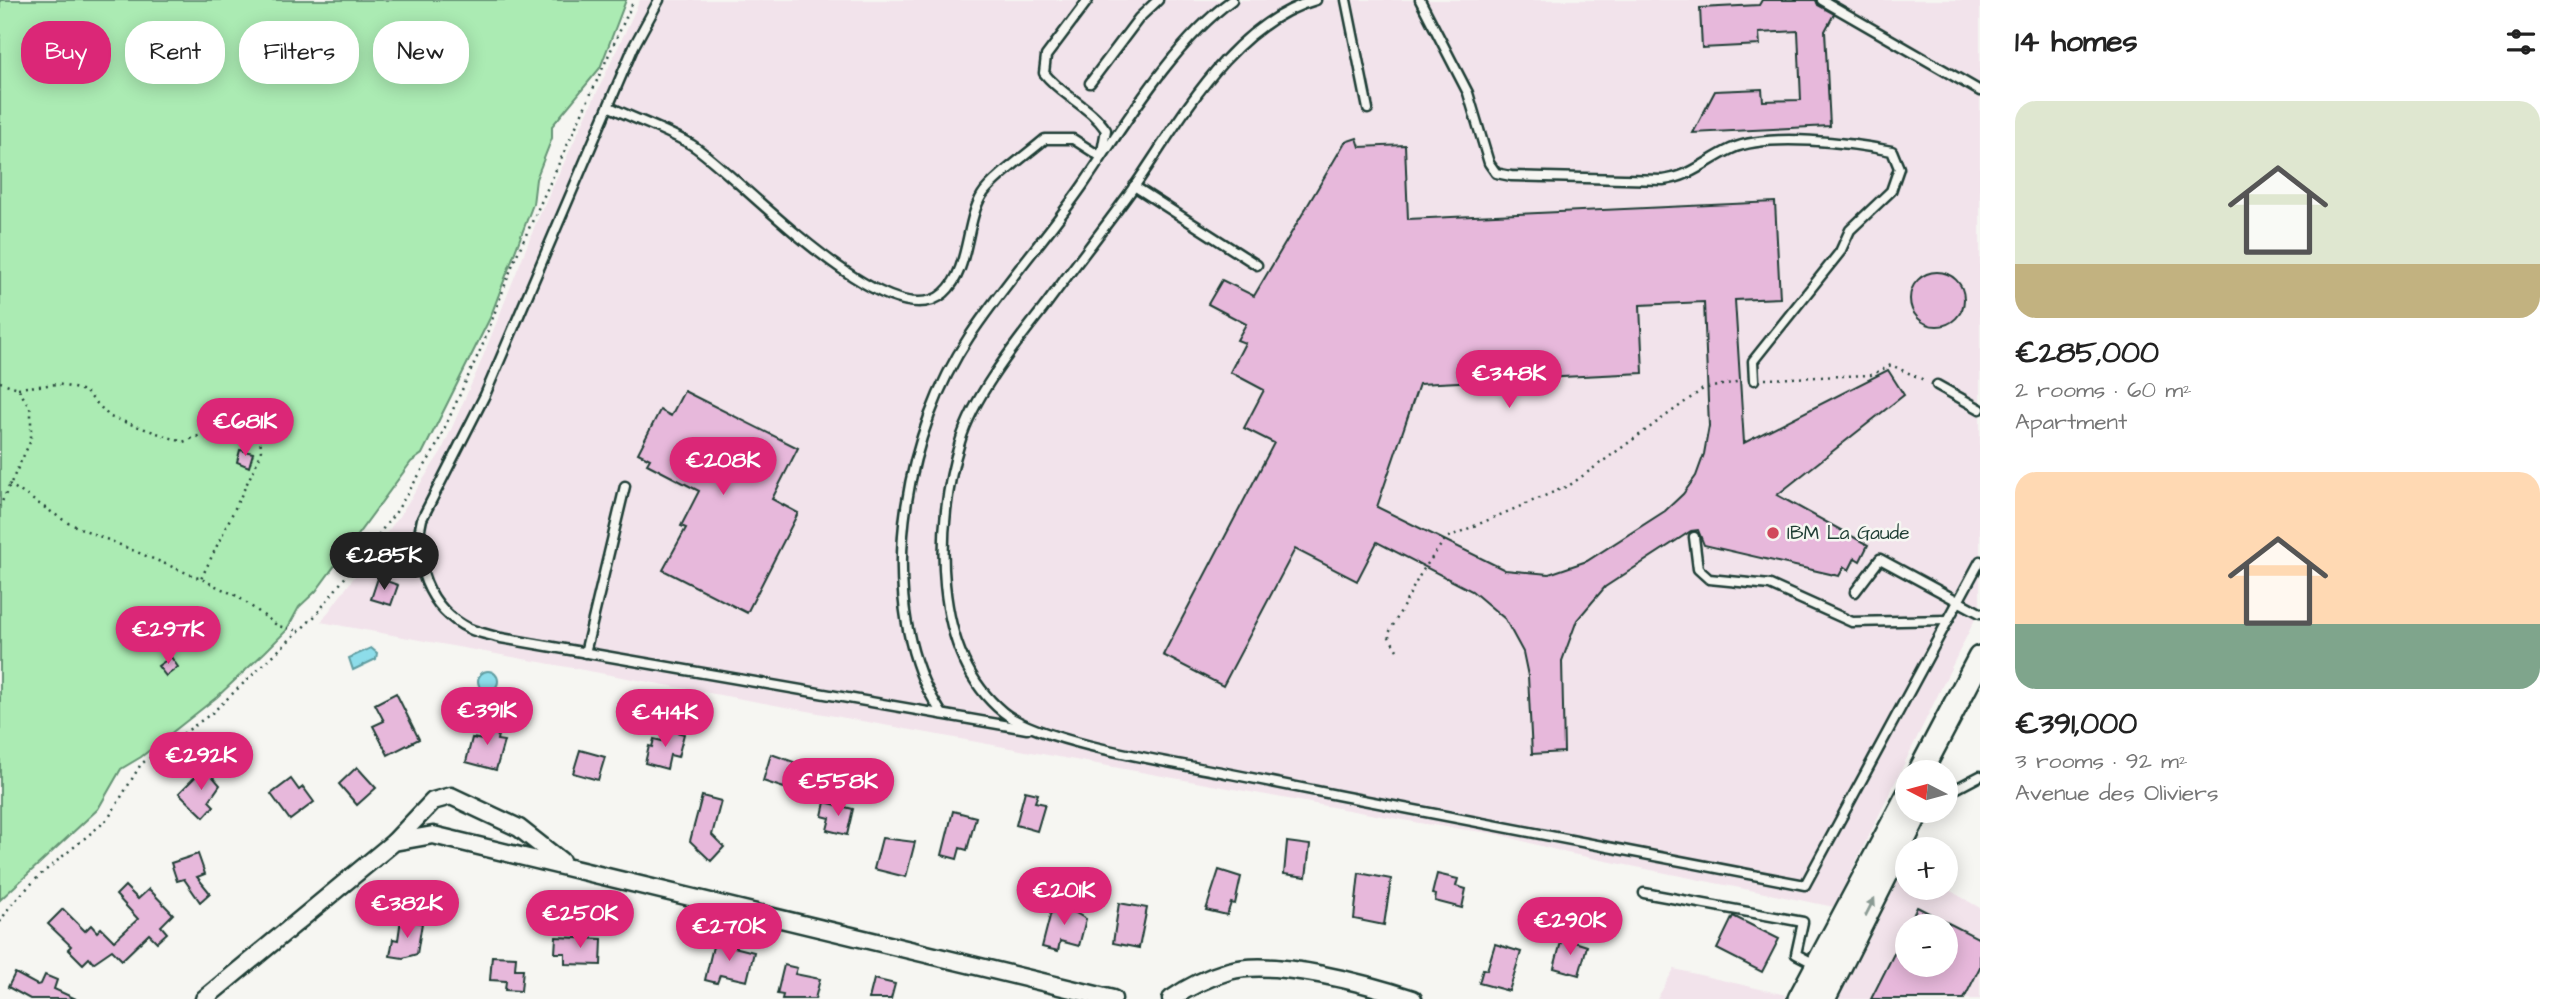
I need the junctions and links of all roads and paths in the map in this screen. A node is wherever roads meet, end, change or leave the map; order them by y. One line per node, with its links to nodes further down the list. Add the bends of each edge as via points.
1 (634, 0): 32 (path, via 514,261 483,344 434,451 349,576)
2 (659, 0): 12 (lane, via 634,46)
3 (1088, 0): 14 (lane, via 1046,56 1044,73 1098,117 1106,130)
4 (1158, 0): 10 (lane)
5 (1232, 0): 14 (lane, via 1212,15 1131,112)
6 (1315, 0): 15 (lane, via 1293,6 1227,57)
7 (1346, 0): 13 (lane)
8 (1420, 0): 17 (lane, via 1468,93 1496,173 1663,180 1683,177 1732,148 1757,142 1848,142 1892,151 1899,168 1891,191 1850,230 1840,252 1753,361)
9 (1822, 0): 11 (lane)
10 (1090, 83)
11 (1980, 91)
12 (610, 107): 14 (lane, via 691,145 827,260 896,299 916,303 944,294 955,279 982,193 1045,139 1073,139); 34 (lane, via 485,395 422,519 418,537 424,579 452,617 470,629 501,639)
13 (1368, 109)
14 (1101, 158): 37 (lane, via 967,339 926,419 906,499 903,589 924,682)
15 (1134, 186): 16 (lane); 38 (lane, via 1000,364 960,439 945,514 943,590 962,657 986,695 1006,714)
16 (1257, 265)
17 (1754, 380): 19 (path, via 1871,374 1891,365); 33 (path, via 1703,389 1570,485 1446,538 1388,635)
18 (0, 382): 20 (path)
19 (1937, 386): 21 (lane)
20 (18, 388): 22 (path, via 31,410 30,440); 27 (path, via 58,384 85,391 110,417 183,442 219,428 260,424 261,454)
21 (1980, 410)
22 (9, 484): 24 (path); 27 (path, via 68,523)
23 (625, 486): 34 (lane)
24 (0, 506)
25 (1694, 537): 31 (lane, via 1698,569 1709,579 1770,586 1852,622)
26 (1980, 561): 29 (lane)
27 (201, 579): 32 (path, via 237,596 278,626)
28 (1855, 592): 29 (lane, via 1880,559)
29 (1958, 602): 30 (lane); 31 (lane)
30 (1980, 613)
31 (1948, 620): 38 (lane, via 1805,885 1398,810)
32 (300, 631): 52 (path, via 212,713 141,764 108,819 40,875)
33 (1397, 650)
34 (584, 653): 37 (lane)
35 (1980, 657): 39 (main road)
36 (1980, 686): 42 (main road)
37 (942, 714): 38 (lane)
38 (1035, 730)
39 (1942, 730): 40 (main road); 41 (lane)
40 (1926, 760)
41 (1933, 760)
42 (1943, 760)
43 (1980, 776): 44 (lane)
44 (1958, 788)
45 (1895, 821): 49 (main road)
46 (1901, 823): 49 (lane)
47 (1911, 823): 61 (main road, one-way to 47)
48 (394, 842): 50 (street, via 433,835); 50 (street, via 433,801 451,796 519,828); 56 (street)
49 (1880, 850): 53 (main road)
50 (566, 864): 55 (street)
51 (1644, 893): 54 (lane, via 1803,922 1796,954)
52 (0, 922)
53 (1839, 925): 54 (main road); 61 (lane, via 1835,953 1818,989)
54 (1818, 965): 60 (main road)
55 (1085, 995): 57 (street)
56 (204, 999)
57 (1113, 999)
58 (1171, 999): 59 (street, via 1231,970 1276,969 1363,982)
59 (1413, 999)
60 (1800, 999)
61 (1819, 999)

